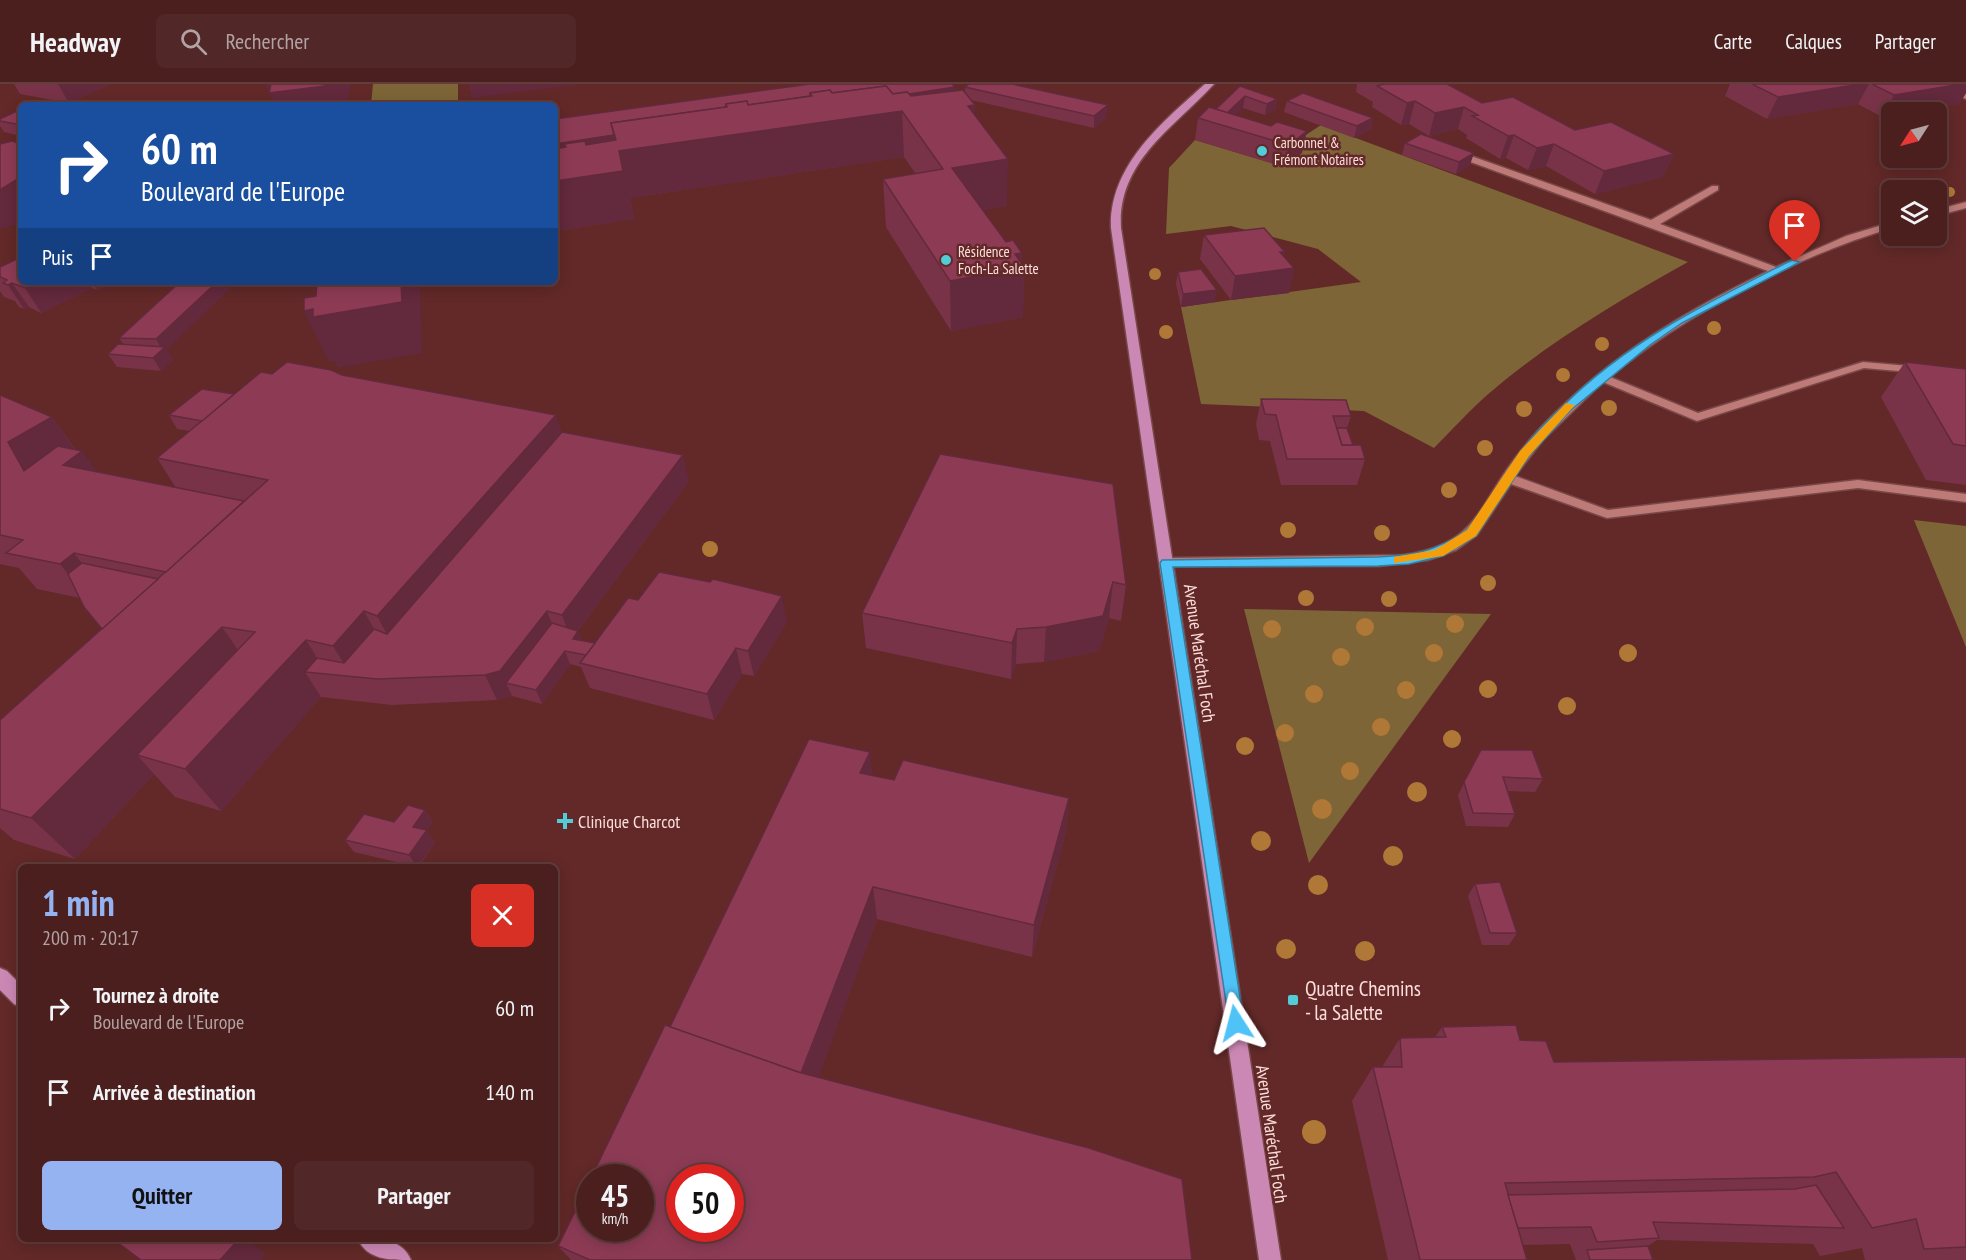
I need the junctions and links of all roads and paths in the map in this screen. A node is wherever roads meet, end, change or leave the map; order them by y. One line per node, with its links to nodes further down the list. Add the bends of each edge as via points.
1 (1210, 84): 15 (main road, Avenue Maréchal Foch, via 1172,119 1132,166 1116,218)
2 (1936, 84): 3 (street)
3 (1966, 97)
4 (1471, 159): 8 (street)
5 (1714, 188): 8 (street)
6 (1966, 205): 7 (street)
7 (1947, 210)
8 (1652, 224): 10 (street)
9 (1881, 228): 10 (street)
10 (1776, 270): 12 (street, via 1679,321)
11 (1932, 371): 12 (street, via 1863,365 1697,417)
12 (1603, 378): 13 (street, via 1567,408 1524,454)
13 (1508, 478): 14 (street, via 1606,513 1858,484); 15 (street, via 1471,533 1439,553 1409,560)
14 (1966, 498)
15 (1167, 563): 20 (main road, Avenue Maréchal Foch)
16 (0, 977): 17 (main road)
17 (18, 996)
18 (373, 1242): 19 (main road)
19 (400, 1260)
20 (1270, 1260)

